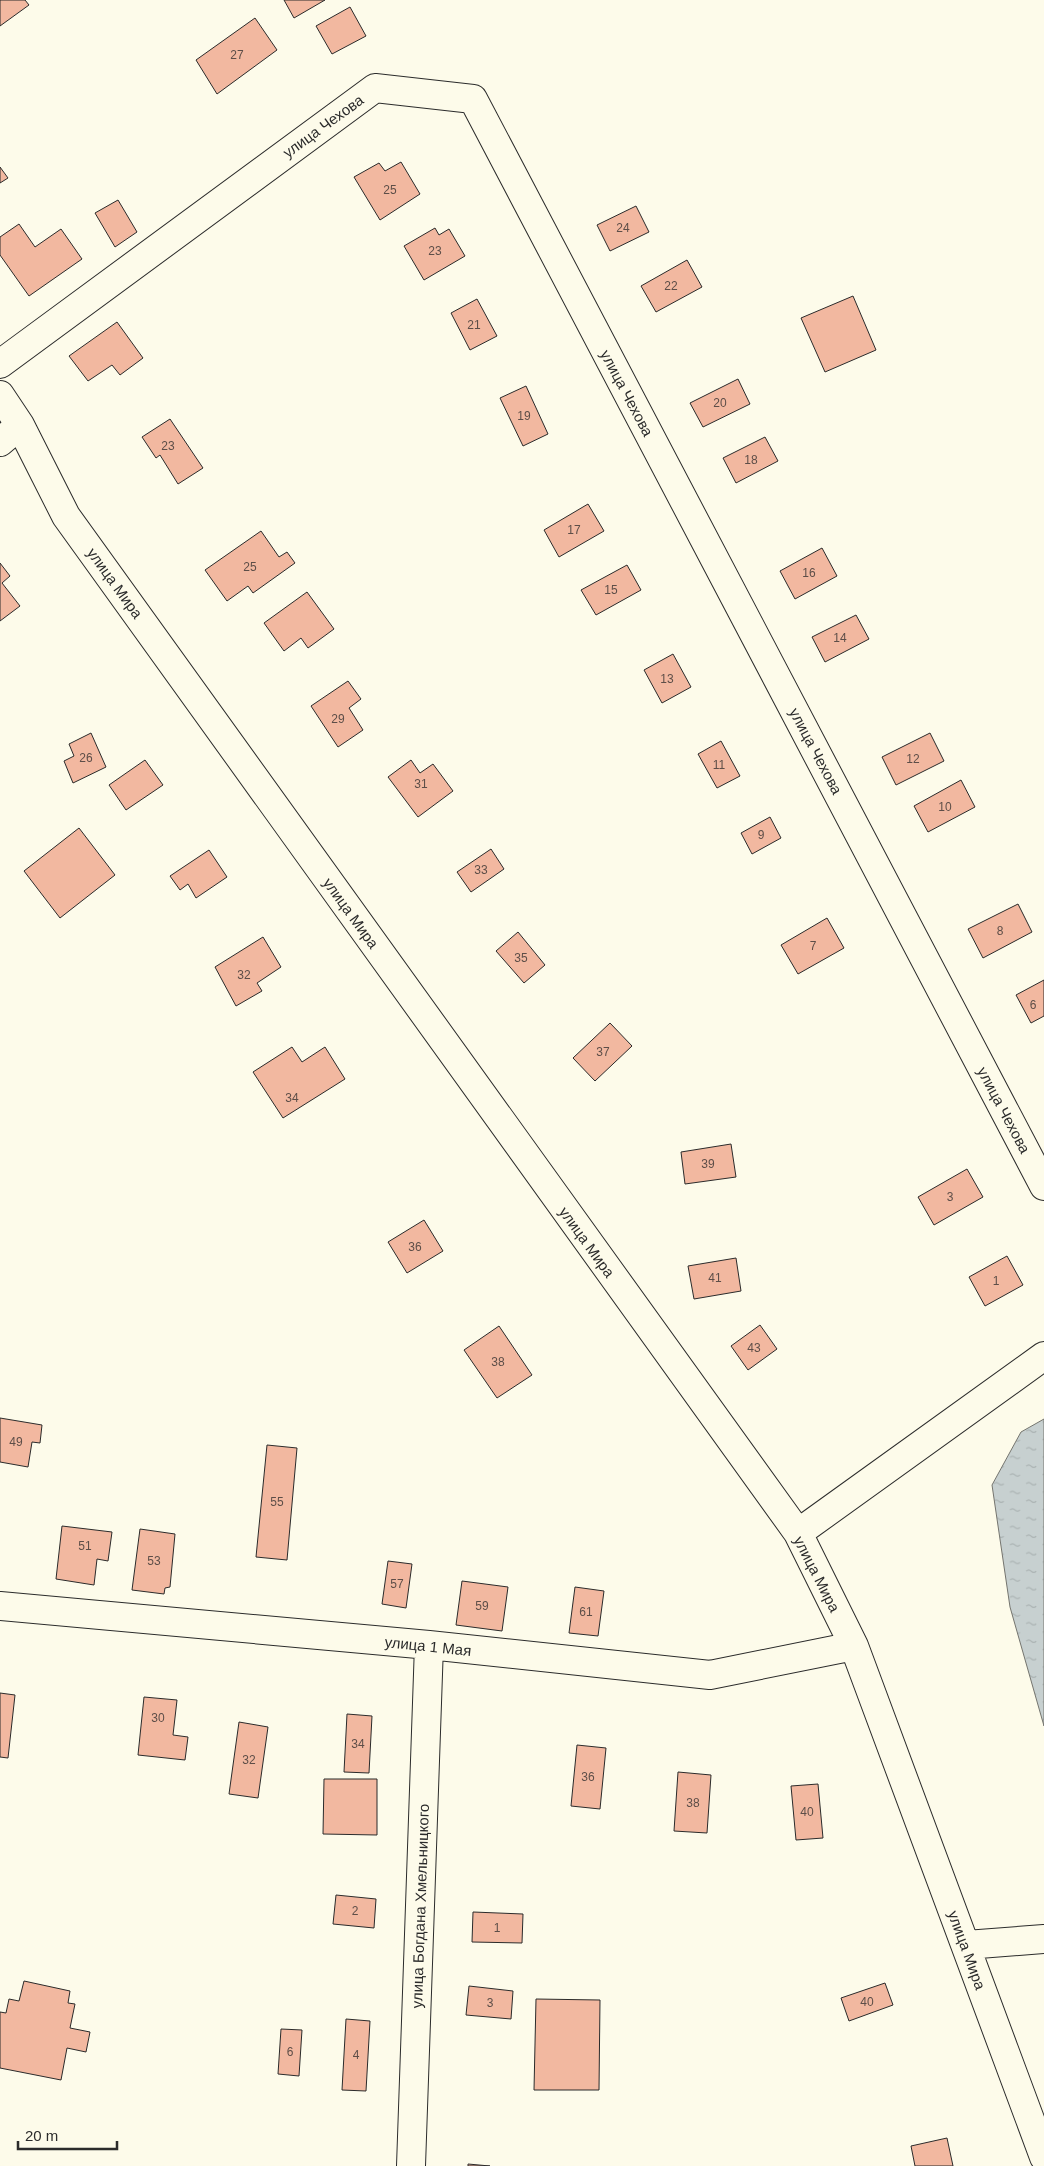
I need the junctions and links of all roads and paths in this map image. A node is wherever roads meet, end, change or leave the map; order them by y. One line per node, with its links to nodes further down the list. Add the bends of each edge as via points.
1 (0, 364): 4 (street, улица Чехова, via 375,88 472,99)
2 (0, 395): 3 (street, улица Мира)
3 (10, 433): 6 (street, улица Мира, via 66,516)
4 (1044, 1186)
5 (1044, 1356): 6 (street)
6 (798, 1533): 9 (street, улица Мира)
7 (0, 1606): 8 (street, улица 1 Мая)
8 (429, 1646): 9 (street, улица 1 Мая, via 710,1675); 13 (street, улица Богдана Хмельницкого)
9 (854, 1646): 11 (street, улица Мира)
10 (1044, 1938): 11 (street)
11 (966, 1945): 12 (street, улица Мира)
12 (1044, 2157)
13 (412, 2166)

